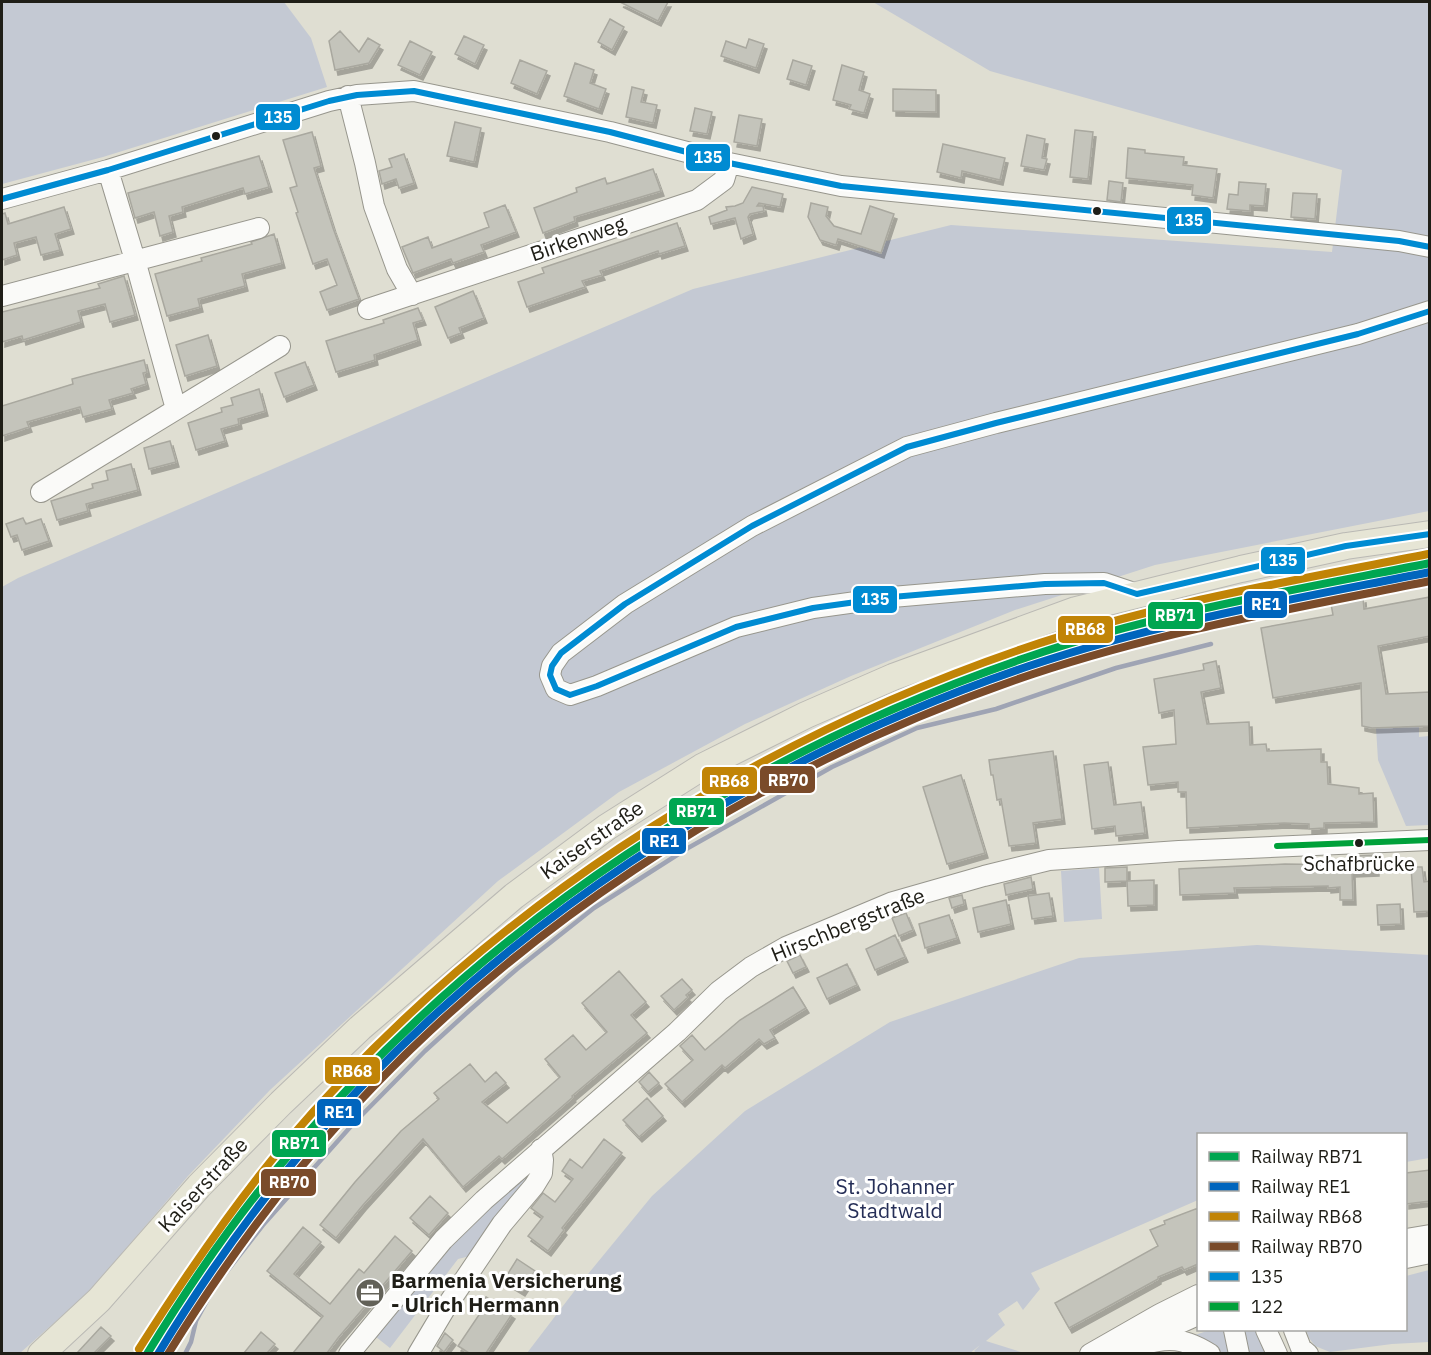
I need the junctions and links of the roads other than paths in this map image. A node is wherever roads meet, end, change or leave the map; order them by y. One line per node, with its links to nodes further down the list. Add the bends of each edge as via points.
1 (348, 96): 2 (street, via 414,91 610,132); 3 (street); 8 (street, via 374,206 397,269)
2 (729, 164): 6 (street, via 899,193); 8 (street, Birkenweg, via 724,180 697,200)
3 (108, 170): 4 (street); 7 (street)
4 (2, 199)
5 (259, 228): 7 (street)
6 (1430, 247)
7 (135, 260): 9 (street); 13 (street)
8 (412, 295): 10 (street, Birkenweg)
9 (2, 296)
10 (368, 309)
11 (1430, 311): 16 (street, via 1358,334 908,447 752,526 626,604 561,653 550,675 556,689 570,694 736,627 813,609 892,597 1104,583)
12 (280, 346): 13 (street)
13 (176, 409): 14 (street)
14 (40, 492)
15 (1430, 534): 16 (main road, Kaiserstraße, via 1346,546)
16 (1137, 594): 29 (main road, Kaiserstraße, via 1076,610 977,645 817,710 702,767 607,827 514,896 352,1036 199,1186 99,1300)
17 (1430, 840): 18 (street, Hirschbergstraße, via 1049,861 893,902 786,947 751,967)
18 (541, 1149): 30 (street, Hirschbergstraße, via 443,1240); 31 (street, via 542,1173 502,1224)
19 (1430, 1235): 20 (street)
20 (1407, 1239)
21 (1430, 1253): 22 (street)
22 (1407, 1258)
23 (1197, 1296): 32 (street)
24 (1197, 1315): 28 (street)
25 (1234, 1331): 34 (street)
26 (1267, 1331): 35 (street)
27 (1295, 1331): 36 (street, via 1301,1348)
28 (1119, 1352): 33 (street, via 1148,1342 1174,1339)
29 (40, 1353)
30 (349, 1353)
31 (418, 1353)
32 (1090, 1353)
33 (1210, 1353)
34 (1239, 1353)
35 (1277, 1353)
36 (1308, 1353)

